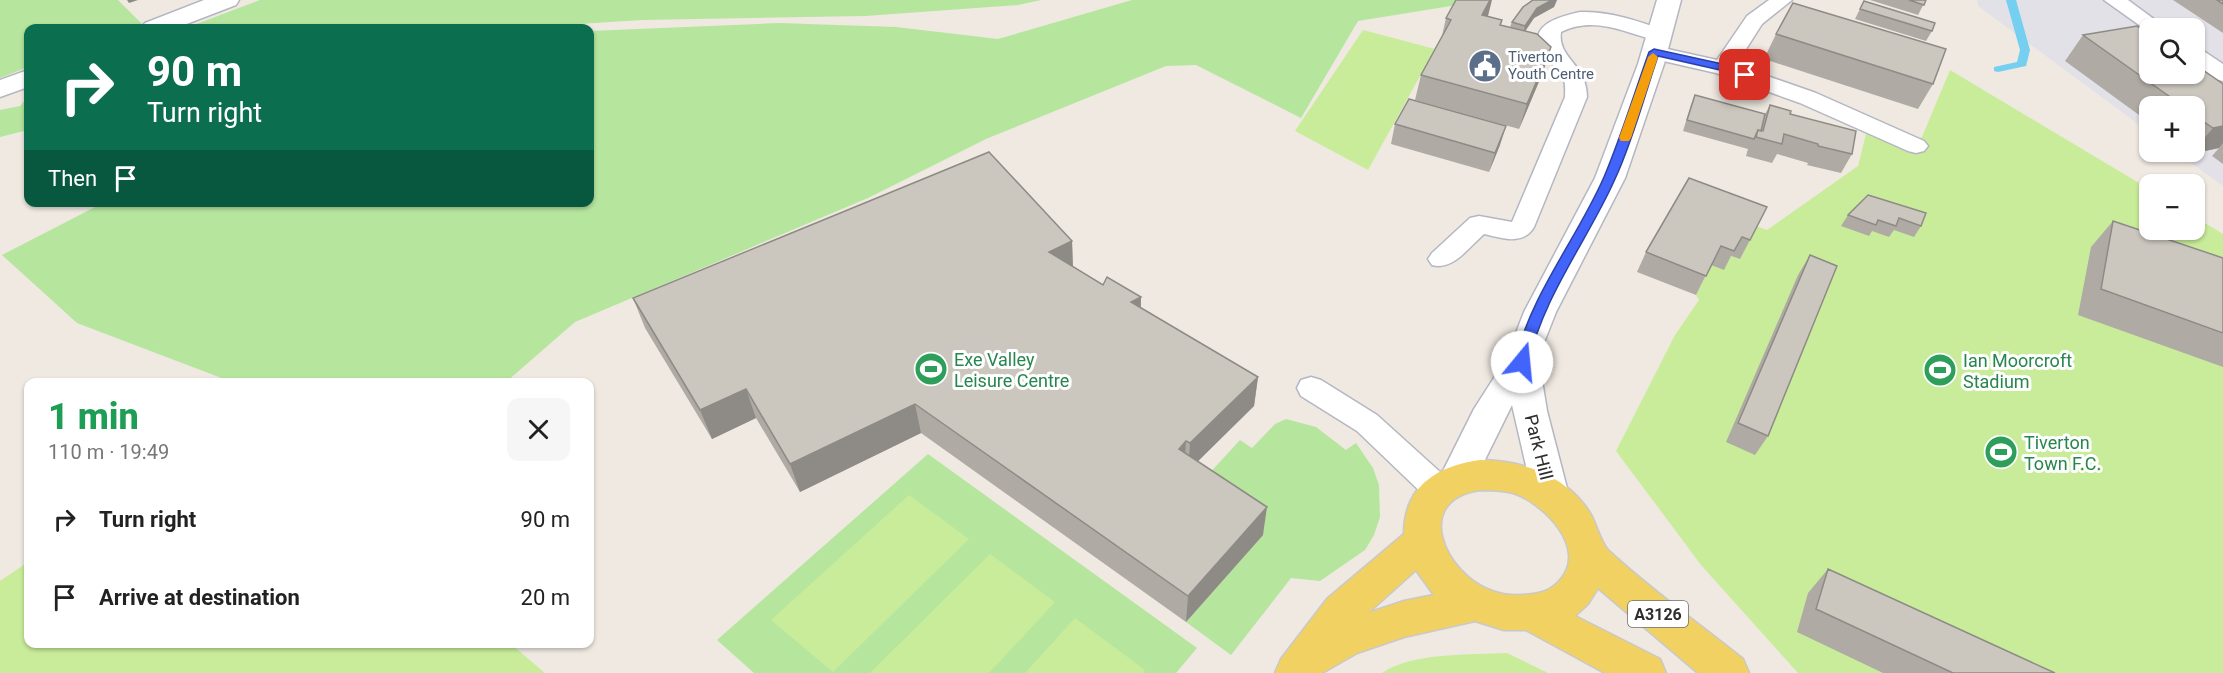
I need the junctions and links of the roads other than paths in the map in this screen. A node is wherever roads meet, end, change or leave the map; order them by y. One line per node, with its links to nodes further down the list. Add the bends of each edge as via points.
1 (226, 0): 6 (street)
2 (1669, 0): 7 (street, Park Hill)
3 (1782, 0): 9 (lane, via 1754,21)
4 (2114, 0): 5 (lane)
5 (2141, 18)
6 (164, 24)
7 (1657, 44): 9 (lane); 14 (lane, via 1630,25 1598,19 1569,20 1551,29 1552,52 1575,79 1576,97 1522,227 1513,232 1479,224); 15 (street, Park Hill, via 1610,178 1540,312)
8 (2205, 62): 10 (lane)
9 (1723, 68): 13 (lane, via 1808,98)
10 (2223, 74)
11 (24, 80): 12 (street)
12 (0, 89)
13 (1916, 146)
14 (1442, 259)
15 (1522, 362): 17 (street, Park Hill, via 1497,395); 18 (street, Park Hill)
16 (1311, 388): 17 (lane, via 1367,423)
17 (1448, 485): 18 (main road, via 1480,475 1504,476 1529,483); 19 (main road, via 1427,506 1421,526)
18 (1551, 496): 20 (main road, via 1583,534)
19 (1424, 540): 21 (main road, via 1435,569 1453,588); 23 (main road, via 1341,612)
20 (1588, 556): 22 (main road, via 1584,577 1573,595 1555,607); 25 (main road, A3126)
21 (1477, 603): 22 (main road, via 1504,612); 23 (main road, via 1404,619 1355,636)
22 (1531, 613): 24 (main road)
23 (1301, 667)
24 (1645, 673)
25 (1728, 673)

